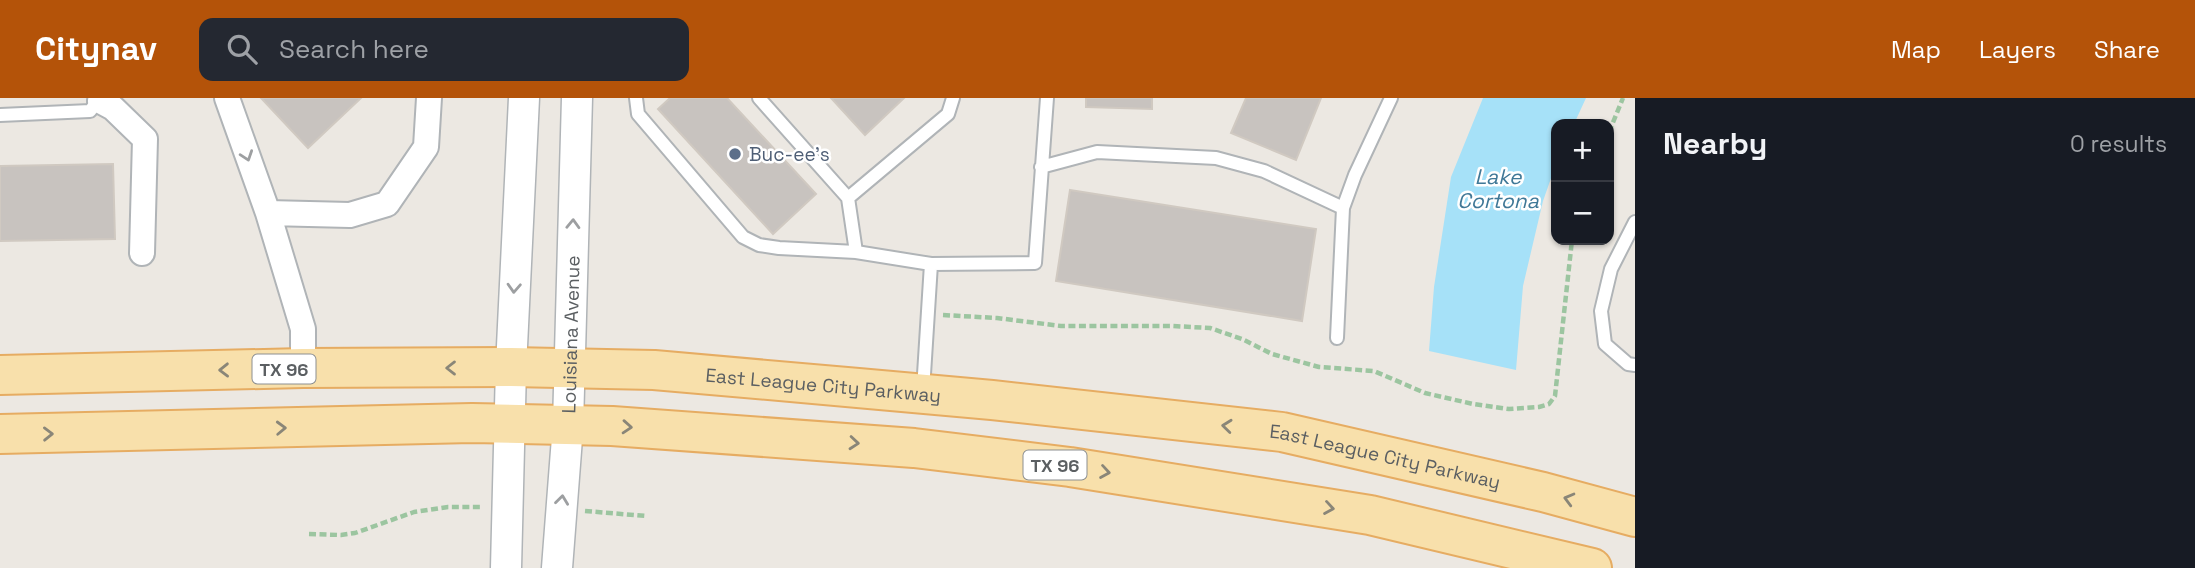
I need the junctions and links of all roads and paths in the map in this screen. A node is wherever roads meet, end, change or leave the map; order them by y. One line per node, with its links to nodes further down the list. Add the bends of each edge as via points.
1 (227, 98): 17 (street, one-way to 17)
2 (429, 98): 17 (street, via 426,147 387,204 351,215)
3 (524, 98): 26 (street, one-way to 26)
4 (577, 98): 28 (street, Louisiana Avenue, one-way to 4)
5 (636, 98): 21 (lane, via 638,114 743,237 779,248)
6 (759, 98): 15 (lane)
7 (953, 98): 15 (lane, via 948,114)
8 (1047, 98): 14 (lane)
9 (1391, 98): 16 (lane)
10 (1623, 98): 13 (path)
11 (100, 99): 12 (lane, via 90,111); 20 (street, via 145,139)
12 (0, 115)
13 (1614, 120)
14 (1041, 167): 16 (lane, via 1097,152 1216,158 1264,171); 22 (lane, via 1035,263)
15 (848, 198): 21 (lane)
16 (1343, 208): 24 (lane)
17 (268, 213): 27 (street, via 303,329)
18 (1635, 222): 25 (lane, via 1611,269 1601,311 1605,344)
19 (1571, 245): 23 (path, via 1555,396 1539,407 1509,409 1425,393 1374,370 1319,367 1272,354 1210,328 1061,326)
20 (142, 253)
21 (856, 253): 22 (lane)
22 (931, 264): 23 (lane)
23 (928, 315): 30 (lane)
24 (1337, 338)
25 (1635, 365)
26 (511, 367): 27 (main road, East League City Parkway / TX 96, one-way to 27); 28 (main road, East League City Parkway / TX 96); 31 (street)
27 (303, 368): 29 (main road, East League City Parkway / TX 96, one-way to 29)
28 (569, 368): 30 (main road, East League City Parkway / TX 96, via 654,370); 32 (street, Louisiana Avenue)
29 (0, 375)
30 (923, 394): 37 (main road, East League City Parkway / TX 96, one-way to 30, via 1282,432)
31 (510, 424): 32 (main road, TX 96); 33 (main road, TX 96, one-way to 31); 34 (street)
32 (568, 425): 35 (street, Louisiana Avenue, one-way to 32); 41 (main road, TX 96, one-way to 41, via 914,448 1070,467 1370,515)
33 (0, 434)
34 (509, 508): 38 (path, via 431,509 355,533); 39 (street)
35 (561, 510): 36 (path); 40 (street, Louisiana Avenue)
36 (646, 516)
37 (1635, 517)
38 (309, 534)
39 (506, 568)
40 (556, 568)
41 (1592, 568)

